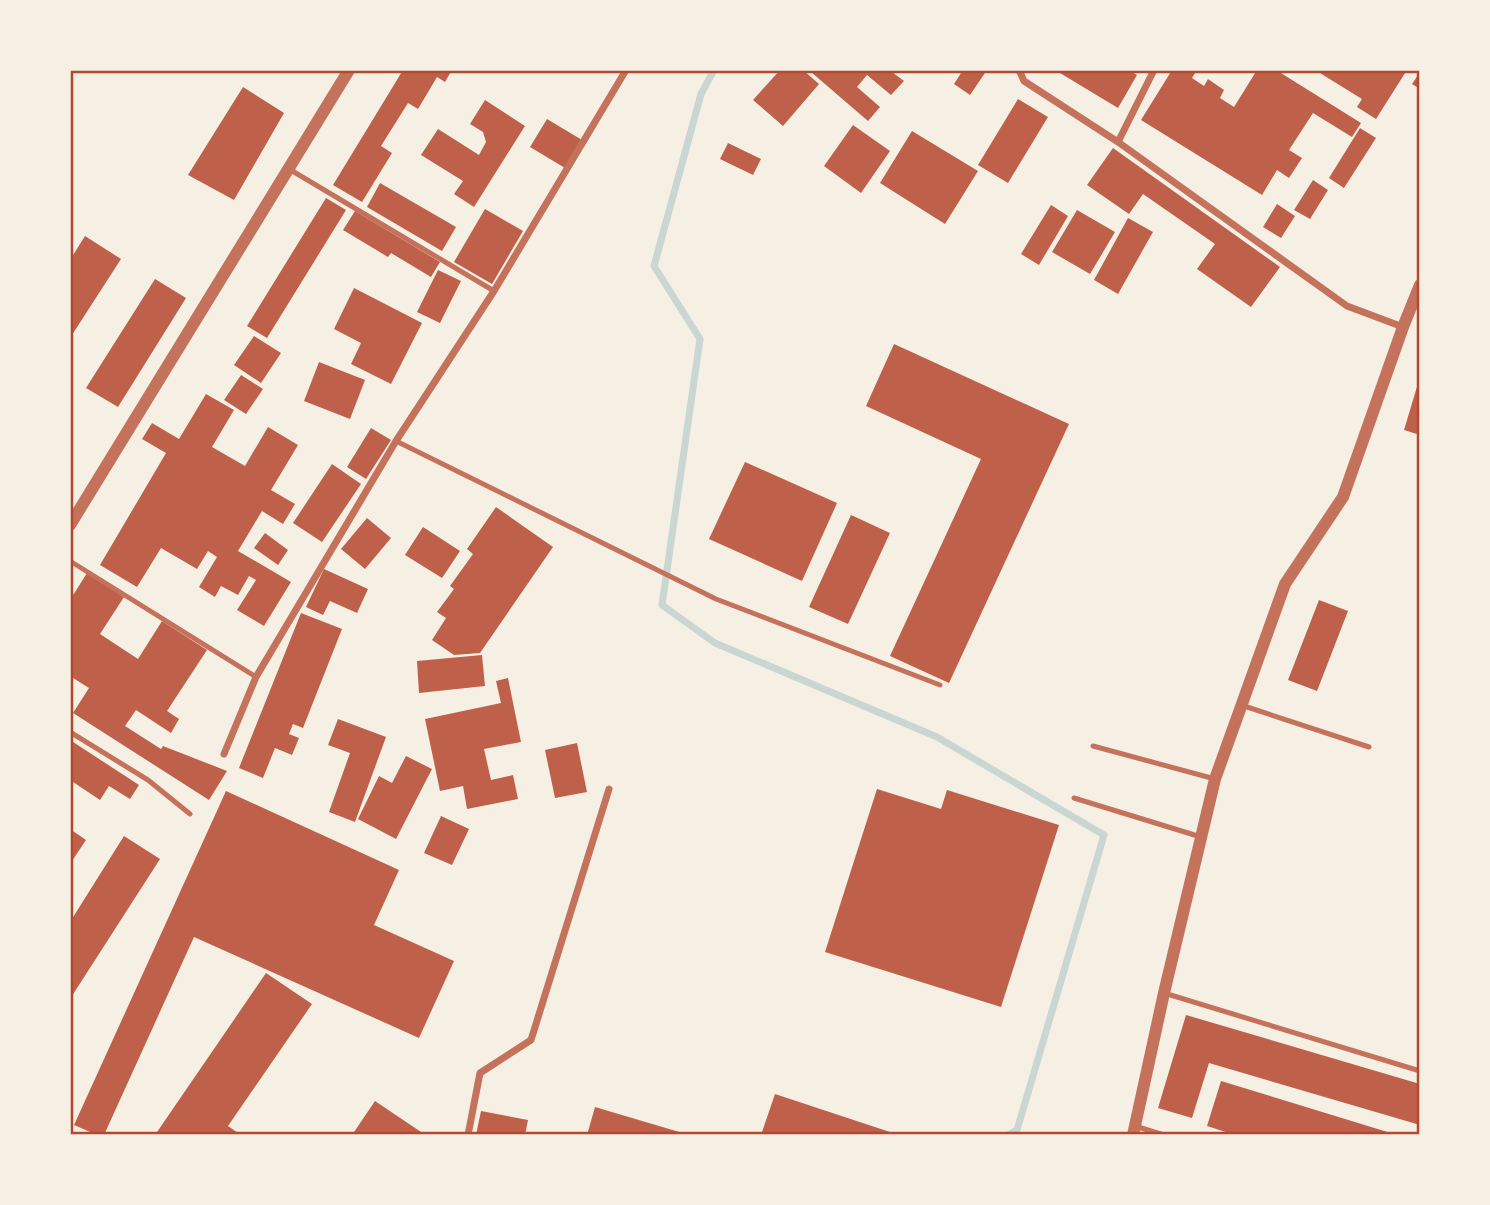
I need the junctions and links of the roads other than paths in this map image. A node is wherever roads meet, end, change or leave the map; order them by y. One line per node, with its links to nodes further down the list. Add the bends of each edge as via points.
1 (349, 70): 6 (street)
2 (626, 70): 8 (street)
3 (1019, 70): 5 (street, via 1024,81)
4 (1154, 70): 5 (street)
5 (1118, 142): 9 (street, via 1347,306)
6 (289, 169): 8 (lane); 11 (street)
7 (1420, 285): 9 (street)
8 (494, 291): 10 (street)
9 (1403, 327): 15 (street, via 1343,497 1285,584)
10 (396, 441): 13 (street); 14 (lane, via 716,599)
11 (70, 525)
12 (70, 561): 13 (lane)
13 (256, 677): 19 (street)
14 (940, 685)
15 (1241, 705): 18 (lane); 20 (street)
16 (70, 732): 23 (lane, via 148,779)
17 (1093, 746): 20 (lane)
18 (1369, 747)
19 (224, 754)
20 (1215, 779): 24 (street)
21 (609, 789): 28 (street, via 531,1040 480,1073)
22 (1073, 798): 24 (lane)
23 (190, 814)
24 (1201, 837): 25 (street)
25 (1164, 993): 26 (lane); 27 (street)
26 (1420, 1071)
27 (1134, 1130): 29 (lane)
28 (467, 1135)
29 (1164, 1135)

